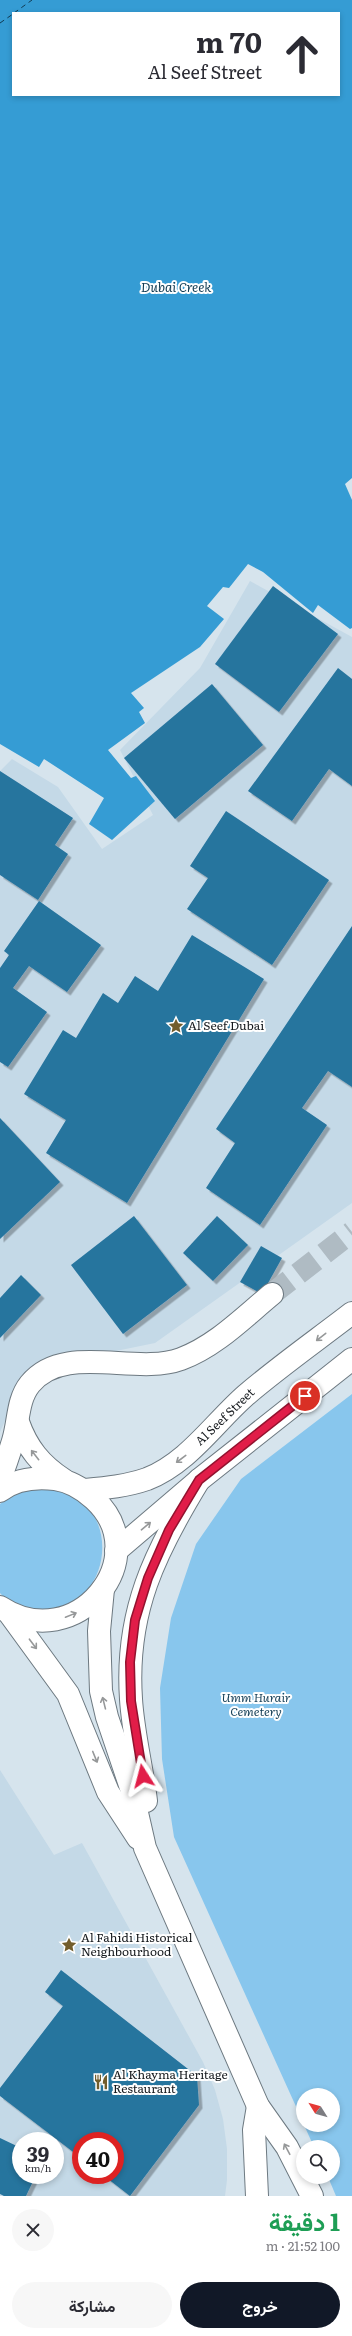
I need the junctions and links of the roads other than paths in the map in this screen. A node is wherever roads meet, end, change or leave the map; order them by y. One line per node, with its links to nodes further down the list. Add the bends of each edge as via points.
1 (272, 1294): 4 (street, via 211,1343 180,1359 147,1365 63,1363 45,1370 30,1384 23,1396)
2 (352, 1313): 8 (street, Al Seef Street, one-way to 8, via 246,1396 190,1452 167,1469 147,1479 126,1485)
3 (352, 1359): 7 (street)
4 (18, 1422): 5 (street); 6 (street, one-way to 4, via 40,1461 30,1449)
5 (0, 1479)
6 (64, 1480): 8 (street); 9 (street, via 41,1477 19,1482)
7 (199, 1480): 10 (street, one-way to 7); 13 (street, via 169,1530 148,1578 135,1620 130,1662 131,1701 147,1809)
8 (84, 1490): 10 (street, via 101,1506 109,1520)
9 (0, 1491)
10 (116, 1551): 11 (street, via 113,1571)
11 (103, 1589): 12 (street, one-way to 11, via 37,1621 57,1620 75,1614 91,1603); 13 (street, one-way to 11, via 132,1791 107,1718 101,1691 99,1631)
12 (4, 1610): 13 (street, one-way to 13, via 68,1694 108,1792)
13 (145, 1848): 14 (street)
14 (258, 2106): 15 (street, via 254,2130); 16 (street, one-way to 14, via 287,2147)
15 (257, 2196)
16 (312, 2196)

